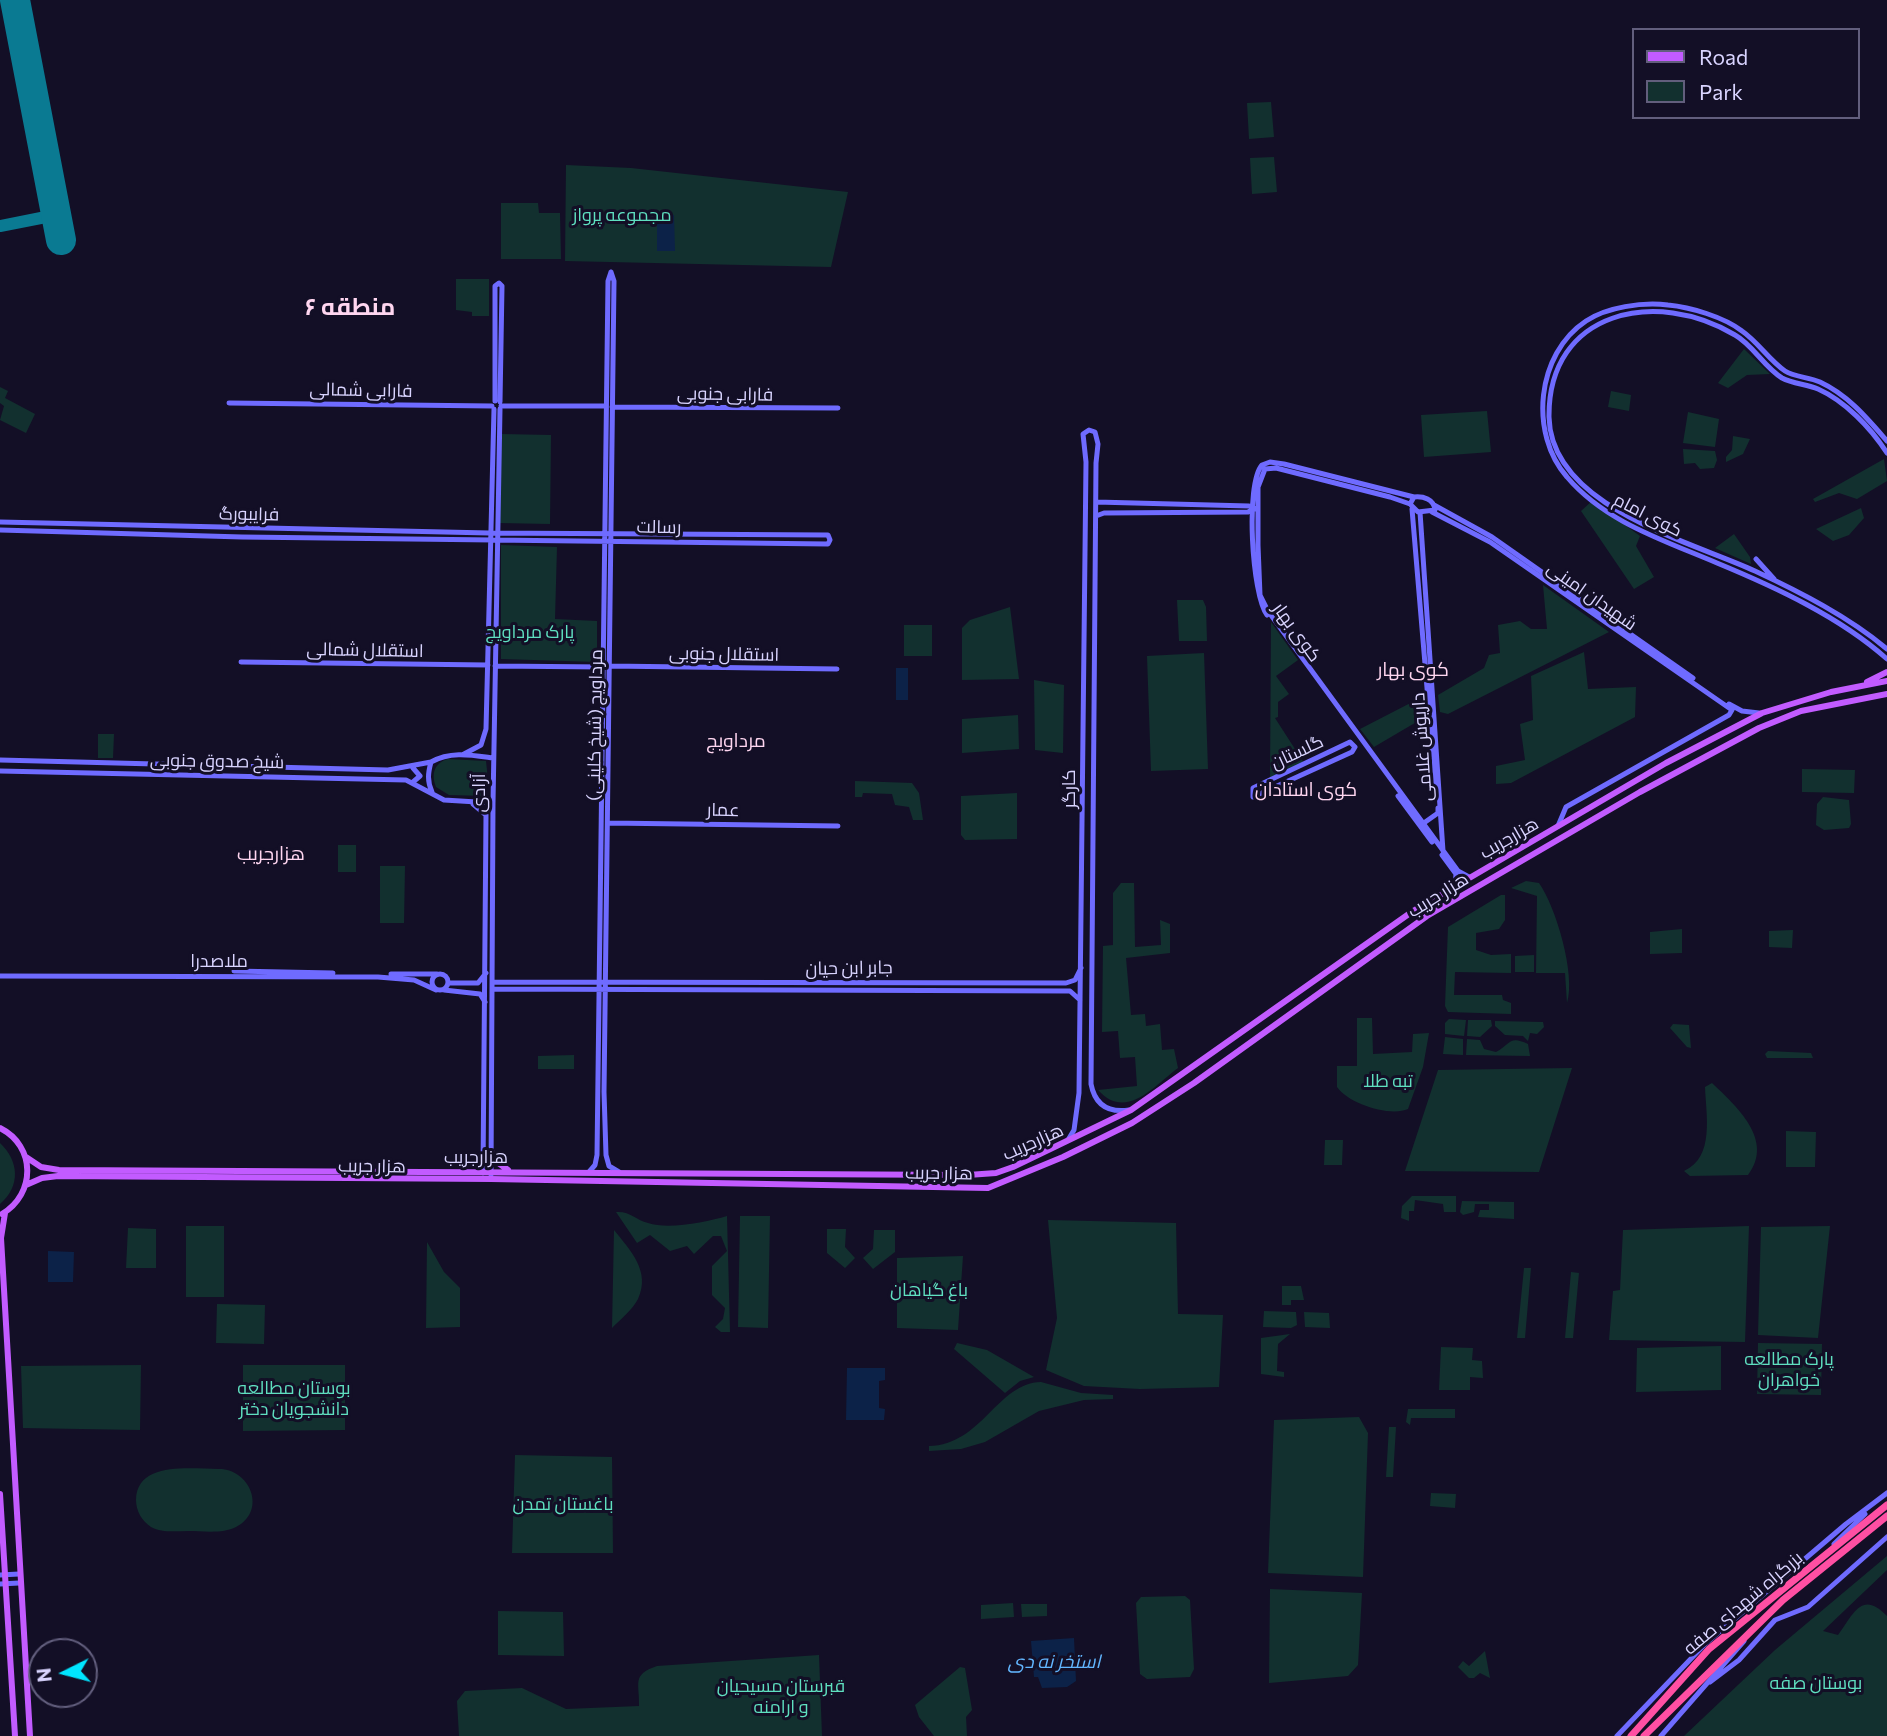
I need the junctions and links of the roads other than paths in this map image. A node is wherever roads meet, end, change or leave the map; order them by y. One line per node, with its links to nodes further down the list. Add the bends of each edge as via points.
1 (499, 286): 3 (street, آزادی)
2 (229, 403): 3 (street, فارابی شمالی)
3 (497, 405): 4 (street, فارابی شمالی); 19 (street, آزادی); 20 (street, آزادی)
4 (609, 407): 4 (street, مرداویج (شیخ کلینی), via 614,281 611,272 608,281); 5 (street, فارابی جنوبی); 31 (street, مرداویج (شیخ کلینی))
5 (838, 408)
6 (1858, 413): 7 (street); 8 (street); 25 (street, کوی امام, via 1830,387 1782,373 1742,330 1729,324 1674,306 1584,322 1559,350 1545,386 1542,423 1552,455 1576,488 1612,516)
7 (1887, 441)
8 (1887, 453)
9 (1414, 497): 12 (street); 13 (street, کوی بهار, via 1270,462 1255,474); 14 (street, کوی بهار, via 1425,498)
10 (1096, 502): 11 (street); 17 (street, کارگر); 74 (street, کارگر, via 1097,436 1089,430 1083,434)
11 (1136, 505): 13 (street); 16 (street)
12 (1411, 506): 13 (street, کوی بهار, via 1270,468 1261,472); 15 (street, کوی بهار); 45 (street, داریوش غلامی)
13 (1256, 509): 16 (street); 70 (street, کوی بهار, via 1255,573 1261,606)
14 (1433, 509): 15 (street, کوی بهار); 51 (street, شهیدان امینی, via 1490,542)
15 (1420, 512): 45 (street, داریوش غلامی)
16 (1136, 513): 17 (street)
17 (1096, 516): 77 (street, کارگر)
18 (0, 522): 21 (street, فرایبورگ)
19 (497, 523): 29 (street, آزادی); 30 (street)
20 (490, 524): 26 (street); 29 (street, آزادی)
21 (147, 526): 22 (street, فرایبورگ); 27 (street)
22 (161, 526): 24 (street, فرایبورگ); 28 (street)
23 (0, 530): 27 (street, فرایبورگ)
24 (368, 531): 26 (street, فرایبورگ); 32 (street)
25 (1654, 532): 35 (street, کوی امام); 38 (street, کوی امام)
26 (475, 533): 29 (street, فرایبورگ)
27 (146, 534): 28 (street, فرایبورگ)
28 (161, 534): 32 (street, فرایبورگ)
29 (493, 537): 30 (street, رسالت); 33 (street, فرایبورگ); 34 (street, آزادی)
30 (507, 537): 31 (street, رسالت); 34 (street)
31 (608, 537): 31 (street, رسالت, via 828,535 828,544); 44 (street, مرداویج (شیخ کلینی))
32 (368, 538): 33 (street, فرایبورگ)
33 (480, 540): 34 (street)
34 (493, 552): 42 (street, آزادی); 43 (street, آزادی)
35 (1750, 569): 36 (street, کوی امام); 37 (street, via 1756,559)
36 (1768, 578): 37 (street, کوی امام); 38 (street)
37 (1776, 582): 39 (street, کوی امام)
38 (1764, 585): 40 (street, کوی امام, via 1855,634)
39 (1887, 649)
40 (1886, 658)
41 (241, 662): 42 (street, استقلال شمالی)
42 (488, 665): 54 (street, آزادی, via 485,737 477,750)
43 (495, 666): 44 (street, استقلال جنوبی); 55 (street, آزادی)
44 (607, 666): 46 (street, استقلال جنوبی); 69 (street, مرداویج (شیخ کلینی)); 93 (street, مرداویج (شیخ کلینی))
45 (1428, 668): 68 (street, داریوش غلامی)
46 (837, 669)
47 (1887, 672): 49 (main road)
48 (1887, 681): 49 (main road, هزارجریب)
49 (1859, 686): 52 (main road, هزارجریب)
50 (1887, 694): 63 (main road, هزار جریب, via 1801,710)
51 (1731, 707): 52 (street); 71 (street, via 1729,715 1566,807)
52 (1762, 713): 60 (main road, هزارجریب)
53 (1354, 744): 53 (street, گلستان, via 1253,788 1253,797 1352,752)
54 (464, 754): 55 (street); 57 (street, شیخ صدوق جنوبی)
55 (493, 758): 67 (street, آزادی)
56 (0, 760): 58 (street, شیخ صدوق جنوبی)
57 (431, 762): 58 (street, شیخ صدوق جنوبی); 64 (street)
58 (412, 767): 61 (street, via 420,772)
59 (0, 771): 61 (street, شیخ صدوق جنوبی)
60 (1645, 776): 62 (main road, هزارجریب); 63 (main road)
61 (413, 782): 64 (street, شیخ صدوق جنوبی)
62 (1631, 783): 65 (main road); 71 (main road, هزارجریب)
63 (1650, 787): 65 (main road, هزار جریب)
64 (432, 792): 66 (street, شیخ صدوق جنوبی, via 444,800)
65 (1636, 794): 82 (main road, هزار جریب, via 1427,916)
66 (471, 803): 67 (street, شیخ صدوق جنوبی); 79 (street, آزادی, via 486,815)
67 (493, 803): 80 (street, آزادی)
68 (1439, 810): 70 (street, داریوش غلامی); 73 (street, داریوش غلامی)
69 (608, 823): 72 (street, عمار); 93 (street, مرداویج (شیخ کلینی))
70 (1422, 824): 73 (street, کوی بهار)
71 (1558, 825): 75 (main road, هزارجریب)
72 (838, 826)
73 (1442, 852): 75 (street, کوی بهار); 76 (street, کوی بهار, via 1455,874)
74 (1082, 873): 77 (street, via 1086,902); 78 (street, کارگر)
75 (1469, 877): 76 (main road, هزارجریب)
76 (1455, 886): 81 (main road, هزارجریب)
77 (1092, 900): 83 (street, کارگر)
78 (1082, 920): 83 (street, via 1088,917); 84 (street, کارگر)
79 (486, 927): 80 (street); 85 (street, آزادی)
80 (494, 927): 92 (street, آزادی)
81 (1383, 931): 82 (main road); 104 (main road, هزارجریب)
82 (1390, 943): 115 (main road, هزار جریب, via 1132,1123 988,1188)
83 (1091, 958): 101 (street, کارگر)
84 (1082, 965): 91 (street, via 1075,980); 98 (street, کارگر)
85 (486, 973): 90 (street, via 478,983); 99 (street, آزادی)
86 (307, 974): 87 (street, ملاصدرا); 88 (street, ملاصدرا); 94 (street, ملاصدرا, via 405,978)
87 (0, 975)
88 (437, 975): 90 (street, via 445,975); 94 (street, via 432,981)
89 (954, 982): 91 (street, جابر ابن حیان); 93 (street, جابر ابن حیان); 96 (street)
90 (449, 983): 95 (street)
91 (1066, 983): 97 (street, via 1070,986)
92 (492, 985): 93 (street); 102 (street, آزادی)
93 (603, 985): 96 (street, جابر ابن حیان); 103 (street, مرداویج (شیخ کلینی))
94 (436, 990): 95 (street)
95 (444, 990): 99 (street, via 480,994)
96 (954, 991): 97 (street, جابر ابن حیان)
97 (1067, 991): 98 (street, via 1076,994)
98 (1082, 1005): 100 (street, کارگر)
99 (486, 1009): 102 (street, آزادی)
100 (1081, 1040): 101 (street); 106 (street, کارگر, via 1077,1113)
101 (1091, 1040): 104 (street, کارگر, via 1091,1084 1096,1100 1108,1110)
102 (488, 1055): 107 (street, آزادی); 110 (street, آزادی)
103 (601, 1092): 112 (street, مرداویج (شیخ کلینی), via 597,1155); 113 (street, مرداویج (شیخ کلینی), via 606,1155 609,1166)
104 (1131, 1110): 106 (main road, هزارجریب)
105 (1, 1128): 108 (main road, via 18,1142)
106 (1066, 1143): 113 (main road, هزارجریب, via 1005,1170 968,1175)
107 (491, 1151): 111 (main road); 115 (street, آزادی)
108 (26, 1157): 114 (main road, هزارجریب, via 41,1167 59,1170); 118 (main road)
109 (310, 1170): 110 (main road, هزارجریب); 114 (main road, هزارجریب); 117 (main road)
110 (482, 1170): 115 (main road, هزارجریب); 116 (street, آزادی)
111 (509, 1171): 112 (main road, هزارجریب); 115 (main road, هزارجریب)
112 (589, 1172): 113 (main road, هزارجریب)
113 (620, 1172)
114 (134, 1174): 117 (main road, هزار جریب); 118 (main road, هزار جریب, via 42,1178)
115 (491, 1174): 116 (main road, هزار جریب)
116 (483, 1179): 117 (main road, هزار جریب)
117 (310, 1180)
118 (26, 1185): 119 (main road, via 18,1201)
119 (2, 1214): 120 (main road)
120 (0, 1233): 128 (main road)
121 (0, 1494): 126 (main road)
122 (1884, 1495): 127 (street); 138 (street, via 1706,1643)
123 (1887, 1505): 127 (highway, بزرگراه شهدای صفه)
124 (1887, 1516): 134 (highway, بزرگراه شهدای صفه)
125 (1887, 1537): 135 (street, via 1808,1607 1775,1620 1739,1660)
126 (2, 1557): 129 (main road)
127 (1806, 1570): 139 (highway, بزرگراه شهدای صفه, via 1709,1648)
128 (19, 1574): 129 (street); 130 (main road)
129 (3, 1575): 131 (main road)
130 (19, 1583): 131 (street); 136 (main road)
131 (3, 1584): 133 (main road)
132 (0, 1595): 133 (main road)
133 (8, 1609): 137 (main road)
134 (1756, 1626): 135 (street); 140 (highway, بزرگراه شهدای صفه)
135 (1710, 1682): 141 (street)
136 (29, 1734)
137 (15, 1735)
138 (1618, 1736)
139 (1632, 1736)
140 (1644, 1736)
141 (1661, 1736)

